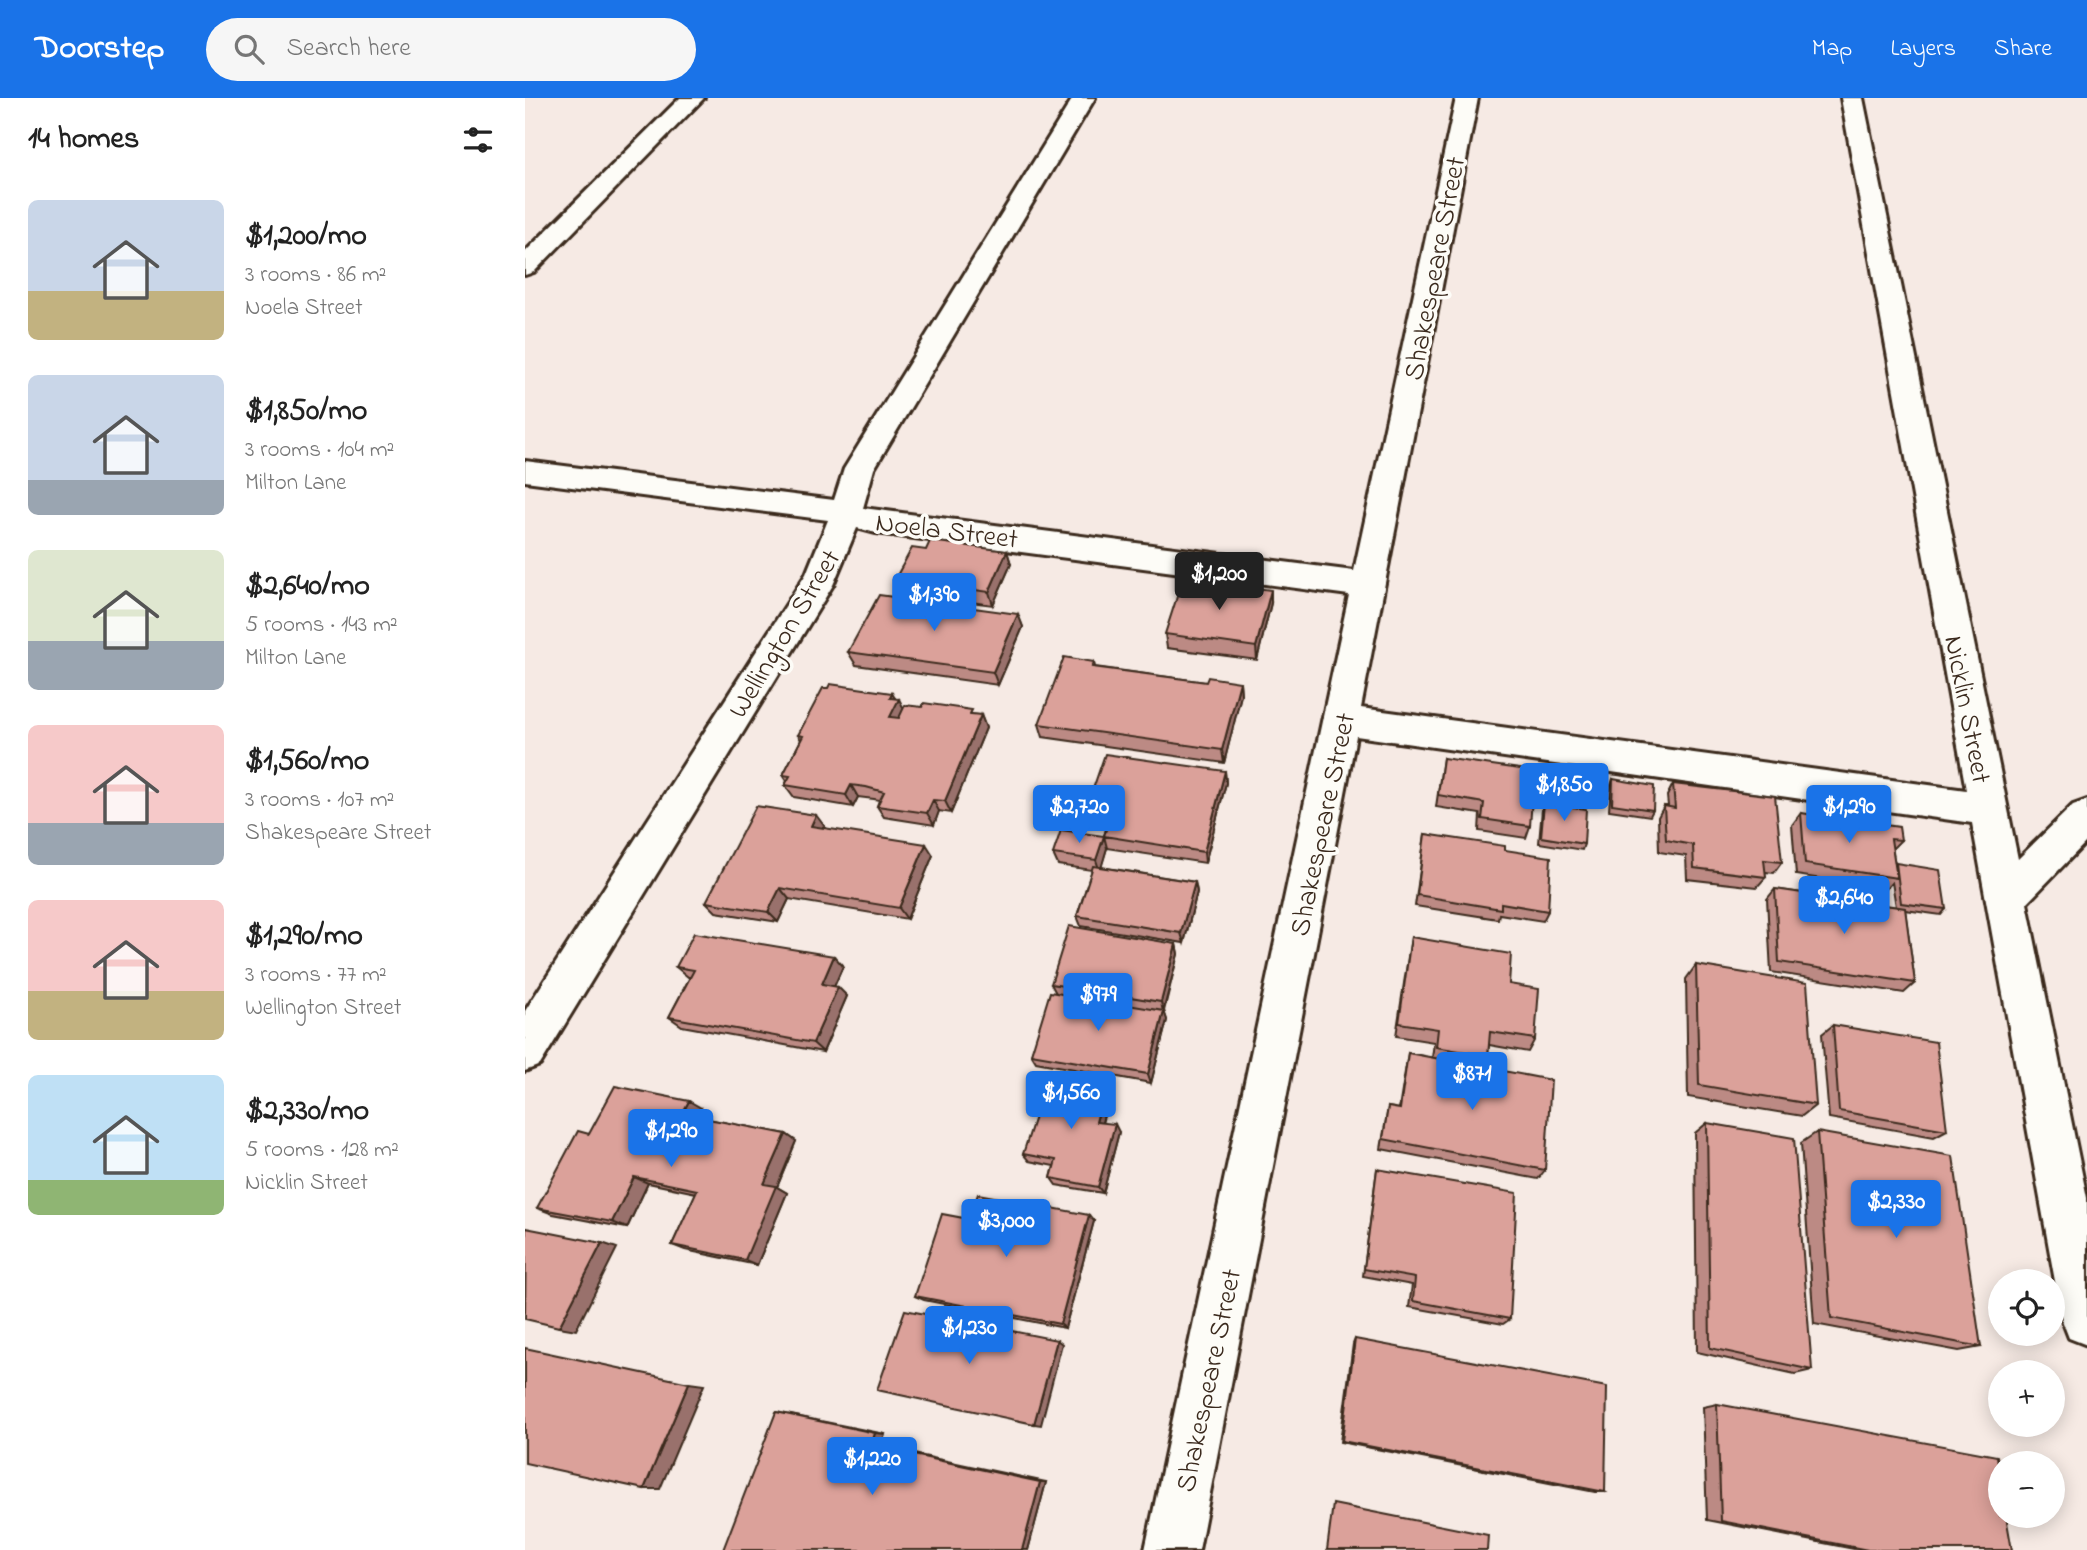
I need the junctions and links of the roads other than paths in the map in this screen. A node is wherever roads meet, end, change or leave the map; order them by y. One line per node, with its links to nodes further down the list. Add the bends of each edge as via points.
1 (693, 98): 5 (street)
2 (1084, 98): 7 (street, Wellington Street, via 859,469)
3 (1467, 98): 8 (street, Shakespeare Street)
4 (1852, 98): 10 (street, Nicklin Street)
5 (525, 267)
6 (525, 471): 7 (street, Noela Street, via 817,506)
7 (844, 514): 8 (street, Noela Street, via 876,522); 13 (street, Wellington Street, via 821,577)
8 (1369, 585): 9 (street, Shakespeare Street)
9 (1342, 720): 10 (street); 15 (street, Shakespeare Street)
10 (1989, 809): 12 (street, Nicklin Street)
11 (2087, 816): 12 (street)
12 (2006, 897): 14 (street, Nicklin Street)
13 (525, 1051)
14 (2087, 1320)
15 (1173, 1550)

